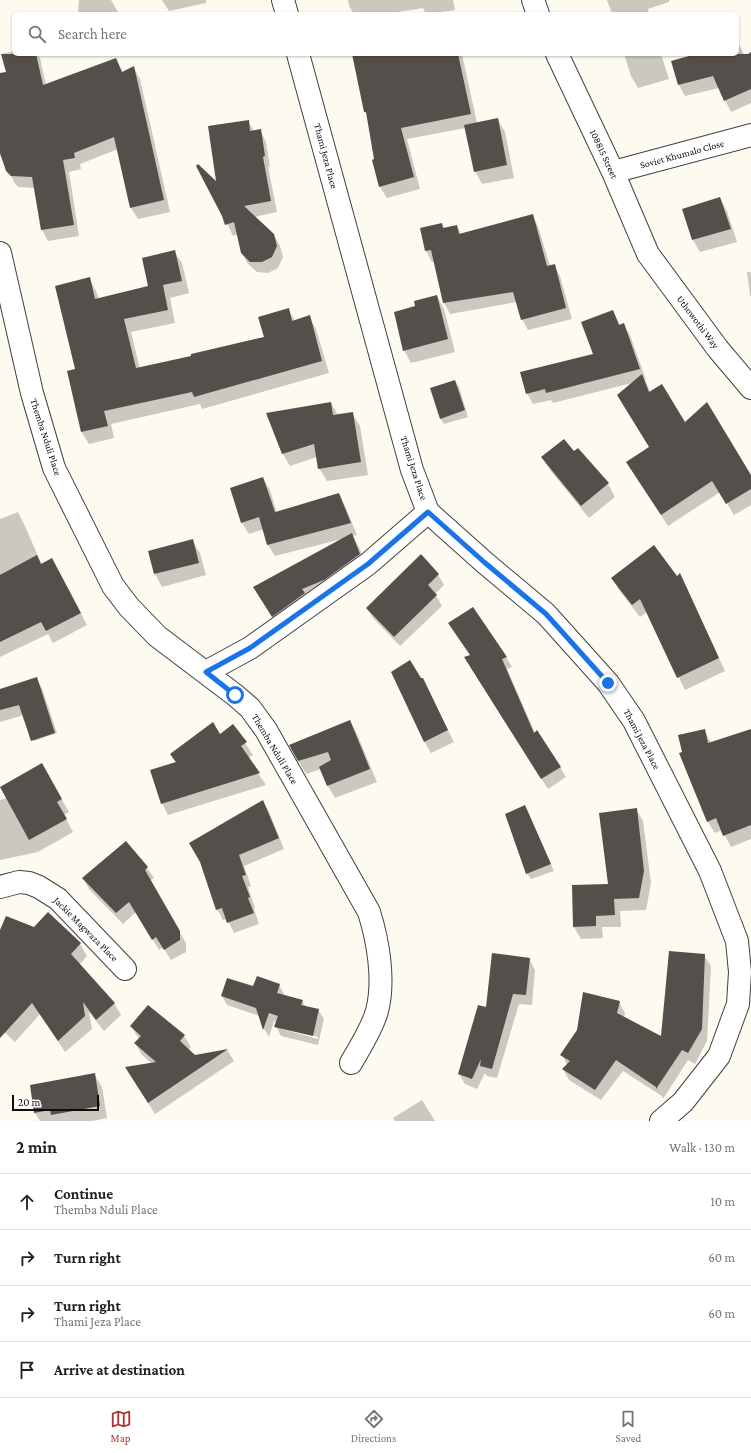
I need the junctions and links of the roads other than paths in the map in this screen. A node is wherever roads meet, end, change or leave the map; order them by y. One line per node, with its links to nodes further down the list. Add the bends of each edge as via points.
1 (283, 0): 3 (street)
2 (533, 0): 4 (street)
3 (286, 12)
4 (537, 12)
5 (299, 56): 12 (street, Thami Jeza Place, via 412,470)
6 (558, 56): 8 (street, 108815 Street)
7 (751, 135): 8 (street, Soviet Khumalo Close)
8 (613, 172): 10 (street, 108815 Street)
9 (0, 252): 13 (street, Themba Nduli Place, via 32,393 54,468 113,586 157,636)
10 (648, 254): 11 (street, Uthowothi Way, via 718,349)
11 (751, 388)
12 (428, 512): 13 (street, via 368,564 250,648); 17 (street, Thami Jeza Place, via 546,614 620,699 634,720 710,871 737,941 740,972 738,1004 719,1056 683,1102)
13 (206, 672): 16 (street, Themba Nduli Place, via 250,708 266,730 369,912 381,980 377,1011)
14 (0, 887): 15 (street, Jackie Magwaza Place, via 19,882 29,883 58,899)
15 (125, 969)
16 (351, 1063)
17 (661, 1121)

